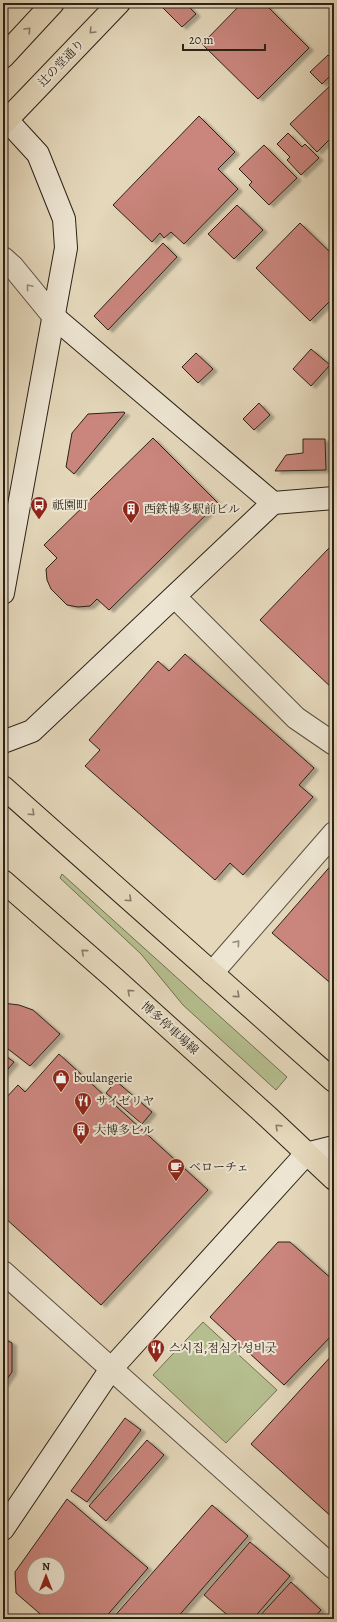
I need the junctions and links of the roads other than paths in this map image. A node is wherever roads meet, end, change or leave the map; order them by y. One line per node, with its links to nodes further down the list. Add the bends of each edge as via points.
1 (53, 3): 3 (main road, one-way to 1)
2 (119, 3): 4 (main road, 辻の堂通り, one-way to 4)
3 (3, 57)
4 (4, 120): 6 (street, via 38,154 64,219 66,248)
5 (3, 258): 6 (street, one-way to 5)
6 (54, 317): 8 (street); 9 (street)
7 (334, 498): 8 (street)
8 (273, 502): 10 (street)
9 (3, 593)
10 (175, 597): 11 (street, via 32,732); 12 (street, via 296,718)
11 (3, 742)
12 (334, 744)
13 (3, 787): 16 (main road, one-way to 16)
14 (334, 833): 16 (street, one-way to 14)
15 (3, 881): 19 (main road, 博多停車場線, one-way to 15, via 120,983)
16 (212, 973): 17 (main road, one-way to 17)
17 (334, 1081)
18 (334, 1147): 19 (street)
19 (306, 1154): 20 (main road, 博多停車場線); 22 (street)
20 (334, 1179)
21 (3, 1272): 22 (street)
22 (111, 1369): 23 (street); 24 (street)
23 (3, 1530)
24 (334, 1568)

